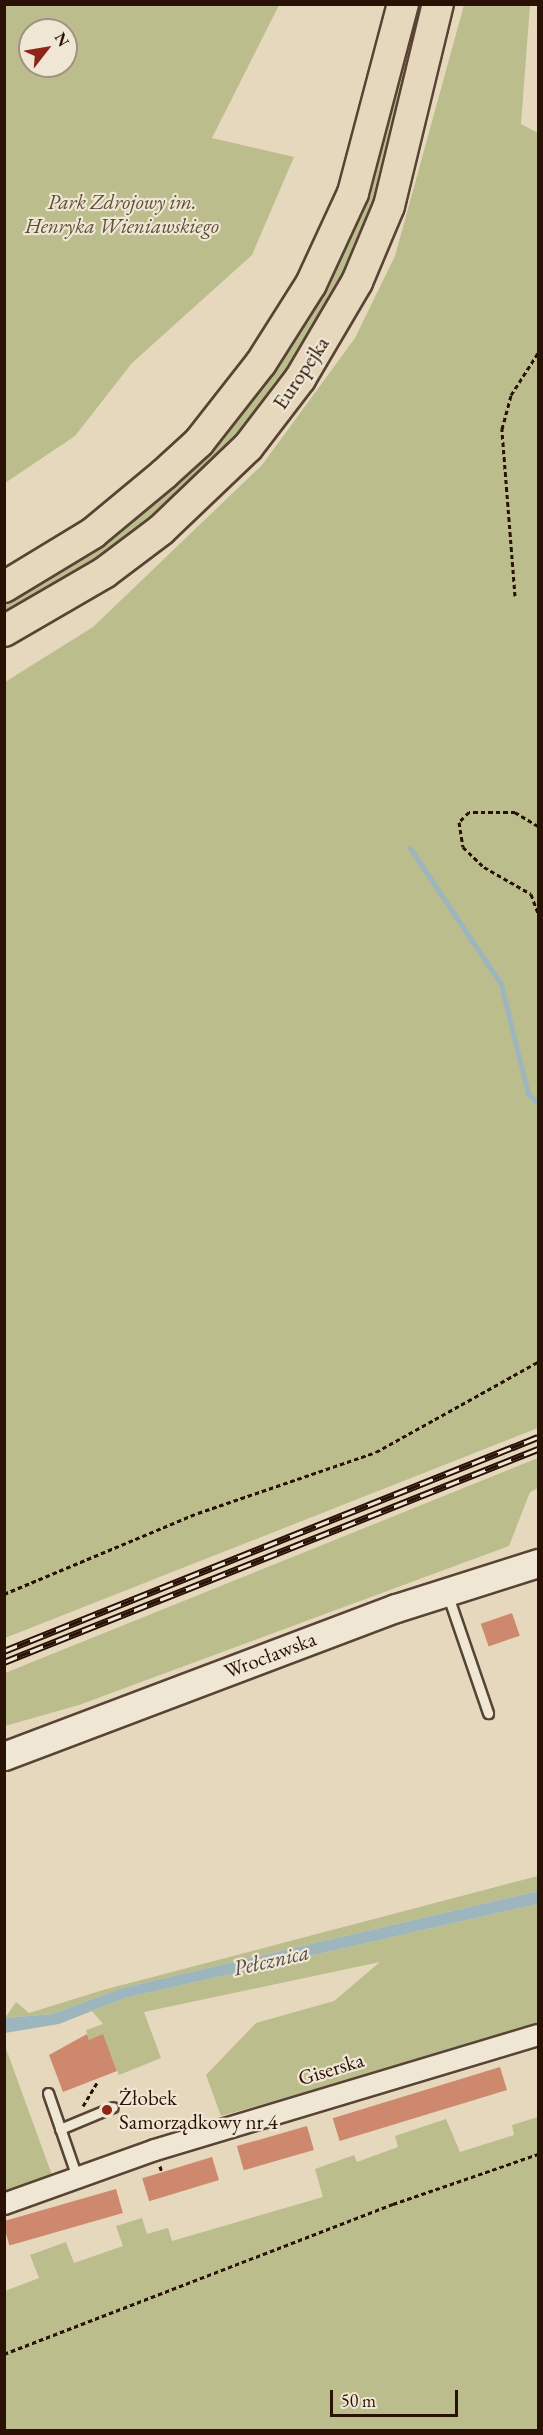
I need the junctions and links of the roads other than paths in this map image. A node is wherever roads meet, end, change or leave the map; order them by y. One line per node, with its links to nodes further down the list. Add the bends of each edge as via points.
1 (403, 4): 3 (main road, Europejka, via 353,193 311,284 261,363 199,442 164,474 93,533)
2 (438, 4): 4 (main road, Europejka, via 389,206 357,282 300,379 241,454 161,530 104,573)
3 (4, 587)
4 (4, 631)
5 (538, 1563): 6 (main road, Wrocławska)
6 (446, 1591): 7 (lane); 8 (main road, Wrocławska)
7 (488, 1713)
8 (4, 1756)
9 (538, 2035): 13 (street, Giserska, via 443,2060)
10 (48, 2093): 12 (lane)
11 (112, 2107): 12 (lane)
12 (60, 2129): 13 (lane)
13 (77, 2177): 14 (street, Giserska)
14 (4, 2204)

